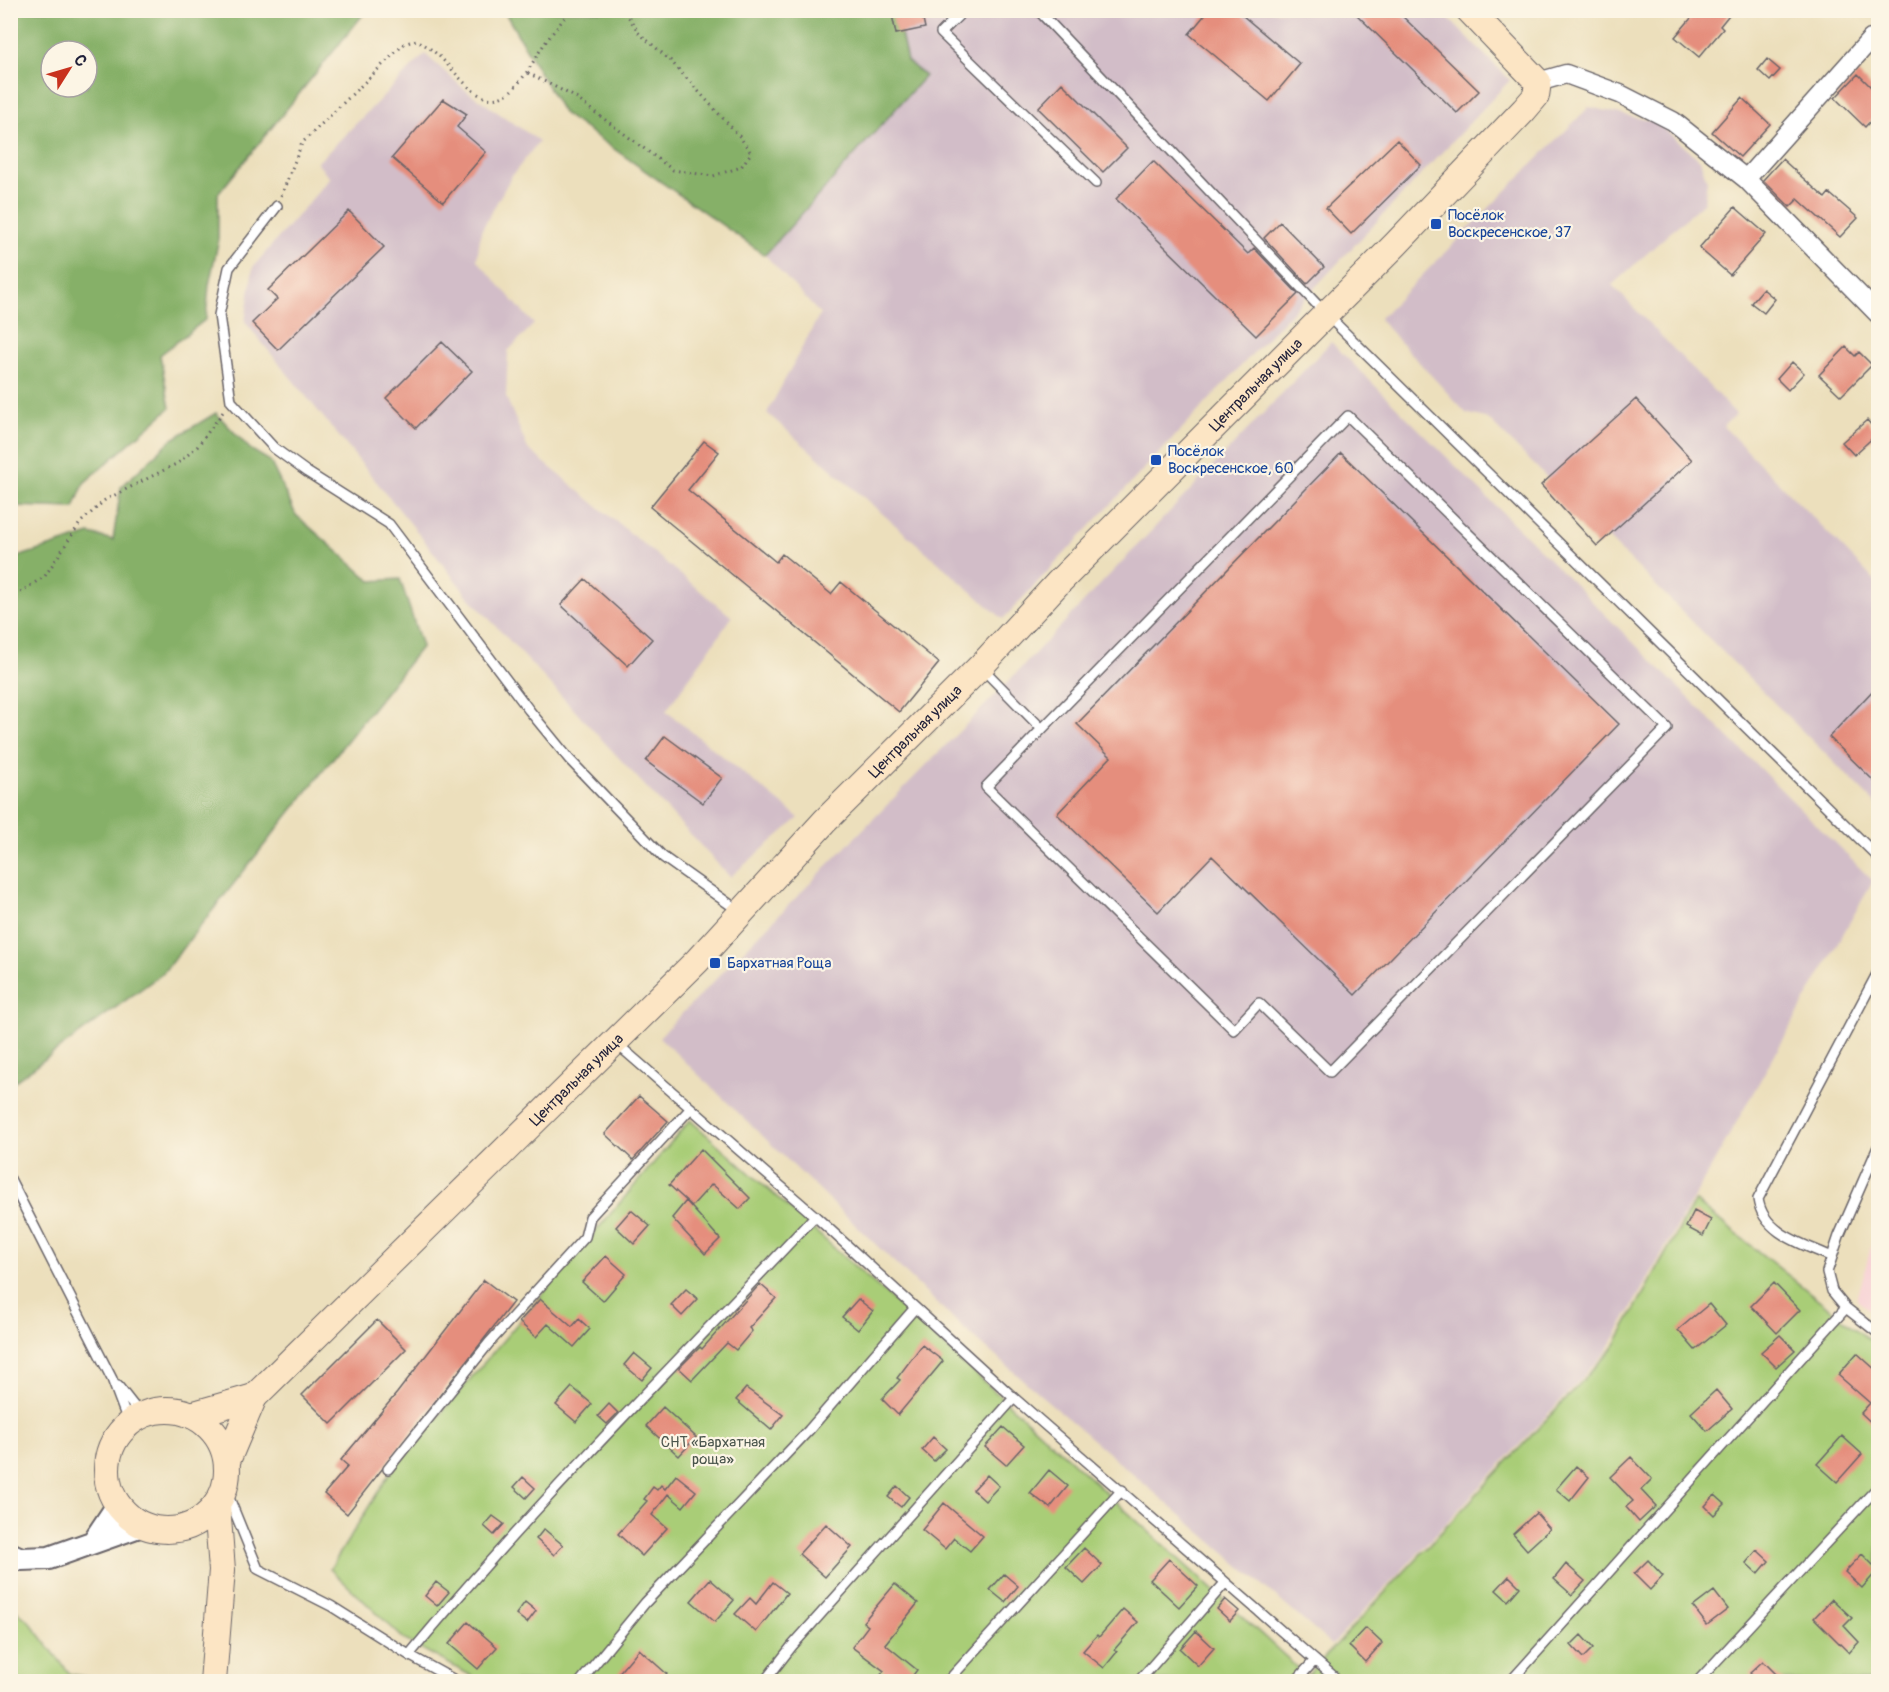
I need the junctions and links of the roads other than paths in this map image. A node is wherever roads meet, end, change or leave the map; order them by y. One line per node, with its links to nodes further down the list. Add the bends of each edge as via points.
1 (964, 10): 7 (lane, via 941,33)
2 (1038, 10): 9 (lane)
3 (1469, 10): 5 (main road)
4 (1878, 48): 6 (street, via 1870,39)
5 (1538, 82): 6 (street, via 1566,74 1620,94 1673,121); 9 (main road, Центральная улица, via 1536,96 1524,110)
6 (1746, 179): 10 (street)
7 (1096, 183)
8 (277, 206): 14 (lane, via 229,268 219,315 231,401 274,448 389,524 569,759 663,857)
9 (1325, 313): 11 (main road, Центральная улица); 13 (lane)
10 (1878, 314)
11 (981, 666): 12 (lane); 14 (main road, Центральная улица, via 825,821)
12 (1042, 729): 12 (lane, via 1348,416 1667,728 1330,1072 1259,1003 1234,1030 986,787)
13 (1878, 857)
14 (741, 913): 16 (main road, Центральная улица)
15 (1878, 972): 21 (lane, via 1758,1199 1767,1224)
16 (614, 1042): 17 (lane); 26 (main road, Центральная улица)
17 (692, 1108): 20 (lane); 31 (lane, via 590,1217 585,1236 489,1343)
18 (1878, 1147): 21 (lane)
19 (10, 1179): 25 (lane)
20 (815, 1216): 23 (lane); 42 (lane, via 548,1496)
21 (1832, 1257): 22 (lane, via 1827,1272 1832,1291)
22 (1846, 1308): 24 (lane); 52 (lane)
23 (914, 1309): 27 (lane); 46 (lane, via 809,1430 645,1603)
24 (1878, 1333)
25 (112, 1379): 29 (lane); 29 (lane)
26 (254, 1398): 28 (main road); 30 (main road)
27 (1014, 1398): 33 (lane); 47 (lane)
28 (191, 1414): 29 (main road, via 175,1410); 30 (main road, via 208,1426)
29 (134, 1419): 35 (main road, via 117,1437 110,1453 107,1471)
30 (227, 1461): 34 (main road)
31 (388, 1469)
32 (1878, 1487): 53 (lane)
33 (1122, 1490): 41 (lane); 48 (lane)
34 (221, 1496): 37 (main road, via 203,1519); 40 (main road); 42 (lane, via 258,1569 331,1606)
35 (118, 1505): 36 (main road); 38 (street)
36 (142, 1525): 37 (main road); 38 (street)
37 (173, 1530): 40 (main road, via 205,1548)
38 (94, 1540): 39 (street, via 49,1558)
39 (10, 1554)
40 (222, 1570): 44 (main road)
41 (1226, 1583): 43 (lane); 49 (lane)
42 (409, 1655): 45 (lane)
43 (1314, 1660): 50 (lane); 51 (lane)
44 (213, 1682)
45 (458, 1682)
46 (580, 1682)
47 (764, 1682)
48 (947, 1682)
49 (1138, 1682)
50 (1295, 1682)
51 (1340, 1682)
52 (1510, 1682)
53 (1697, 1682)

